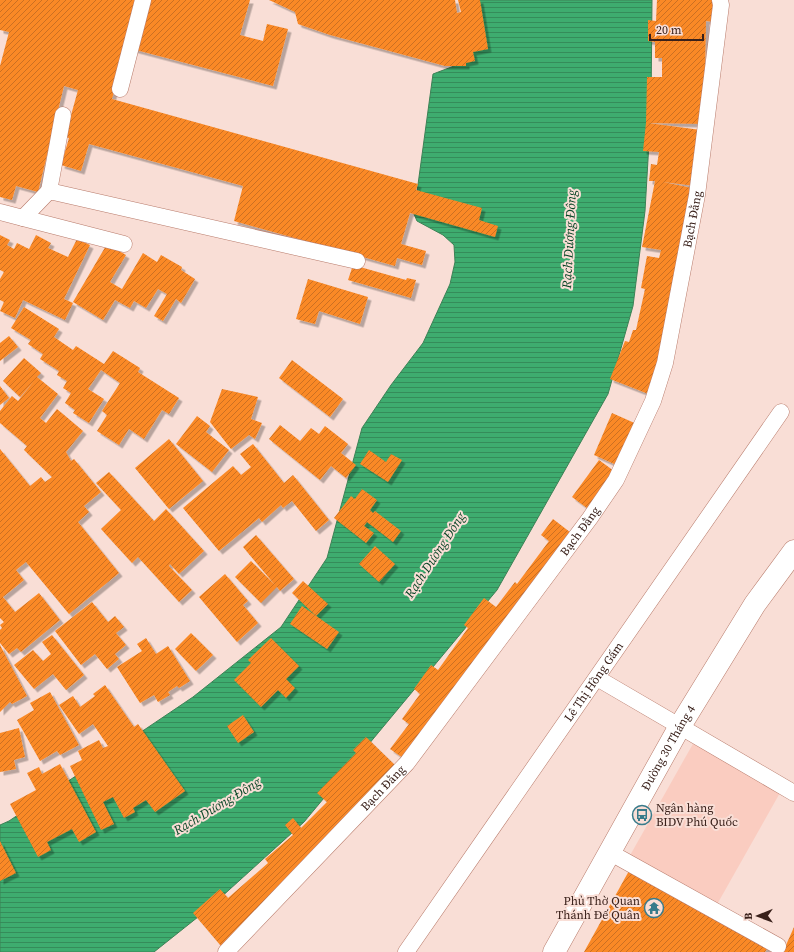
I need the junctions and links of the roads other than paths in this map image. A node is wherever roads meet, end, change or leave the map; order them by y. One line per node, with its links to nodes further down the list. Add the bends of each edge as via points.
1 (143, 0): 3 (street)
2 (720, 3): 17 (street, Bạch Đằng, via 697,195 665,363 653,402 616,480 407,763)
3 (120, 89)
4 (63, 115): 5 (street)
5 (49, 191): 7 (street); 9 (street)
6 (0, 212): 7 (street)
7 (24, 218): 8 (street)
8 (124, 244)
9 (357, 261)
10 (781, 412): 12 (street, Lê Thị Hồng Gấm)
11 (794, 551): 13 (main road, Đường 30 Tháng 4, via 755,604)
12 (597, 678): 13 (street); 18 (street, Lê Thị Hồng Gấm)
13 (680, 726): 14 (street); 15 (main road, Đường 30 Tháng 4)
14 (794, 793)
15 (609, 852): 16 (street); 19 (main road, Đường 30 Tháng 4)
16 (778, 946)
17 (226, 952)
18 (406, 952)
19 (554, 952)

